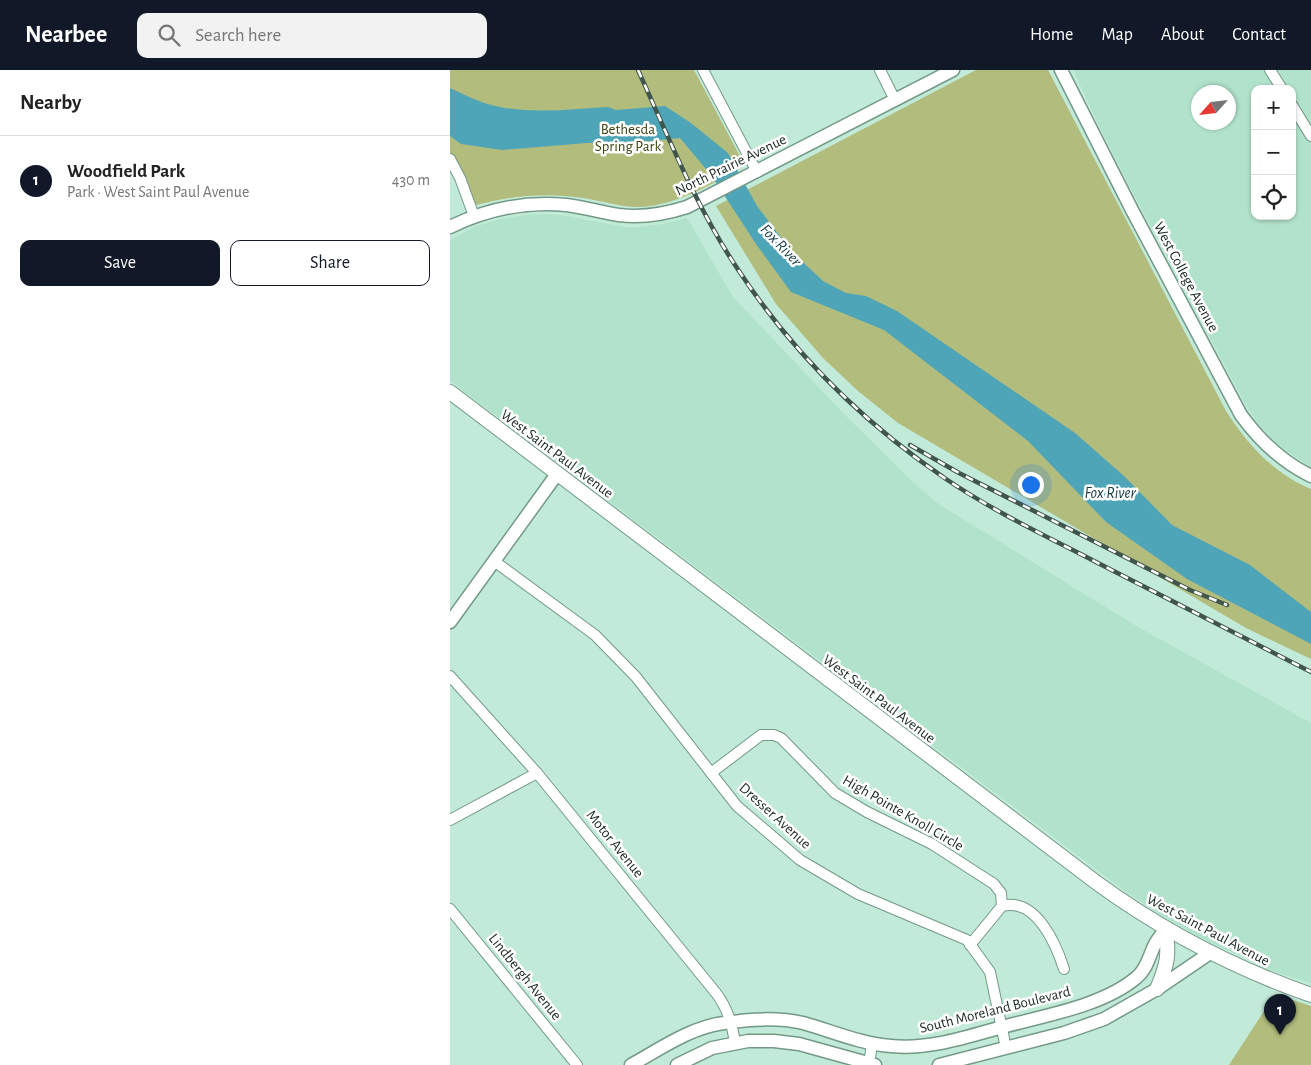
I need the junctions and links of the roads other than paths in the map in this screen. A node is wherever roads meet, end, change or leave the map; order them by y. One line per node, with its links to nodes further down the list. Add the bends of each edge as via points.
1 (704, 70): 11 (street)
2 (880, 70): 7 (street)
3 (952, 70): 7 (street, North Prairie Avenue)
4 (1061, 70): 16 (street, West College Avenue, via 1241,414 1270,448)
5 (1270, 70): 6 (street)
6 (1279, 85)
7 (895, 100): 11 (street, North Prairie Avenue)
8 (1296, 112): 9 (street)
9 (1311, 136)
10 (450, 159): 12 (street)
11 (757, 172): 12 (street, North Prairie Avenue, via 687,208 664,214 619,215 546,204 516,206)
12 (474, 216): 13 (street, North Prairie Avenue)
13 (450, 227)
14 (450, 392): 15 (main road, West Saint Paul Avenue)
15 (557, 474): 17 (street); 25 (main road, West Saint Paul Avenue, via 1097,883)
16 (1311, 476)
17 (494, 561): 18 (street); 21 (street, Dresser Avenue, via 595,635 636,678)
18 (450, 622)
19 (450, 676): 20 (street, Motor Avenue)
20 (538, 773): 22 (street); 33 (street, Motor Avenue, via 716,993)
21 (711, 773): 23 (street, High Pointe Knoll Circle, via 762,735 781,738 835,793 932,844 994,884 1001,892); 26 (street, Dresser Avenue, via 737,806 800,860 858,894 967,940)
22 (450, 820)
23 (1002, 906): 26 (street); 28 (street, via 1021,906 1033,915 1049,932)
24 (450, 908): 38 (street, Lindbergh Avenue)
25 (1165, 928): 27 (main road, West Saint Paul Avenue); 29 (street, South Moreland Boulevard, via 1141,973); 30 (main road, via 1168,961)
26 (970, 945): 34 (street, Dresser Avenue, via 990,972)
27 (1210, 953): 30 (street); 31 (main road, West Saint Paul Avenue)
28 (1064, 970)
29 (1120, 988): 32 (street); 34 (street, South Moreland Boulevard, via 1078,1007)
30 (1157, 989): 32 (street)
31 (1311, 995)
32 (1131, 1004): 37 (street, via 1080,1028)
33 (731, 1022): 35 (street, Motor Avenue); 36 (street, South Moreland Boulevard, via 778,1019); 39 (street, South Moreland Boulevard, via 702,1028)
34 (1002, 1027): 36 (street, South Moreland Boulevard, via 926,1046); 37 (street, Dresser Avenue)
35 (735, 1043): 40 (street, via 712,1048); 41 (street, via 787,1042)
36 (872, 1043): 41 (street)
37 (1006, 1048): 42 (street)
38 (577, 1065)
39 (631, 1065)
40 (677, 1065)
41 (871, 1065)
42 (939, 1065)

